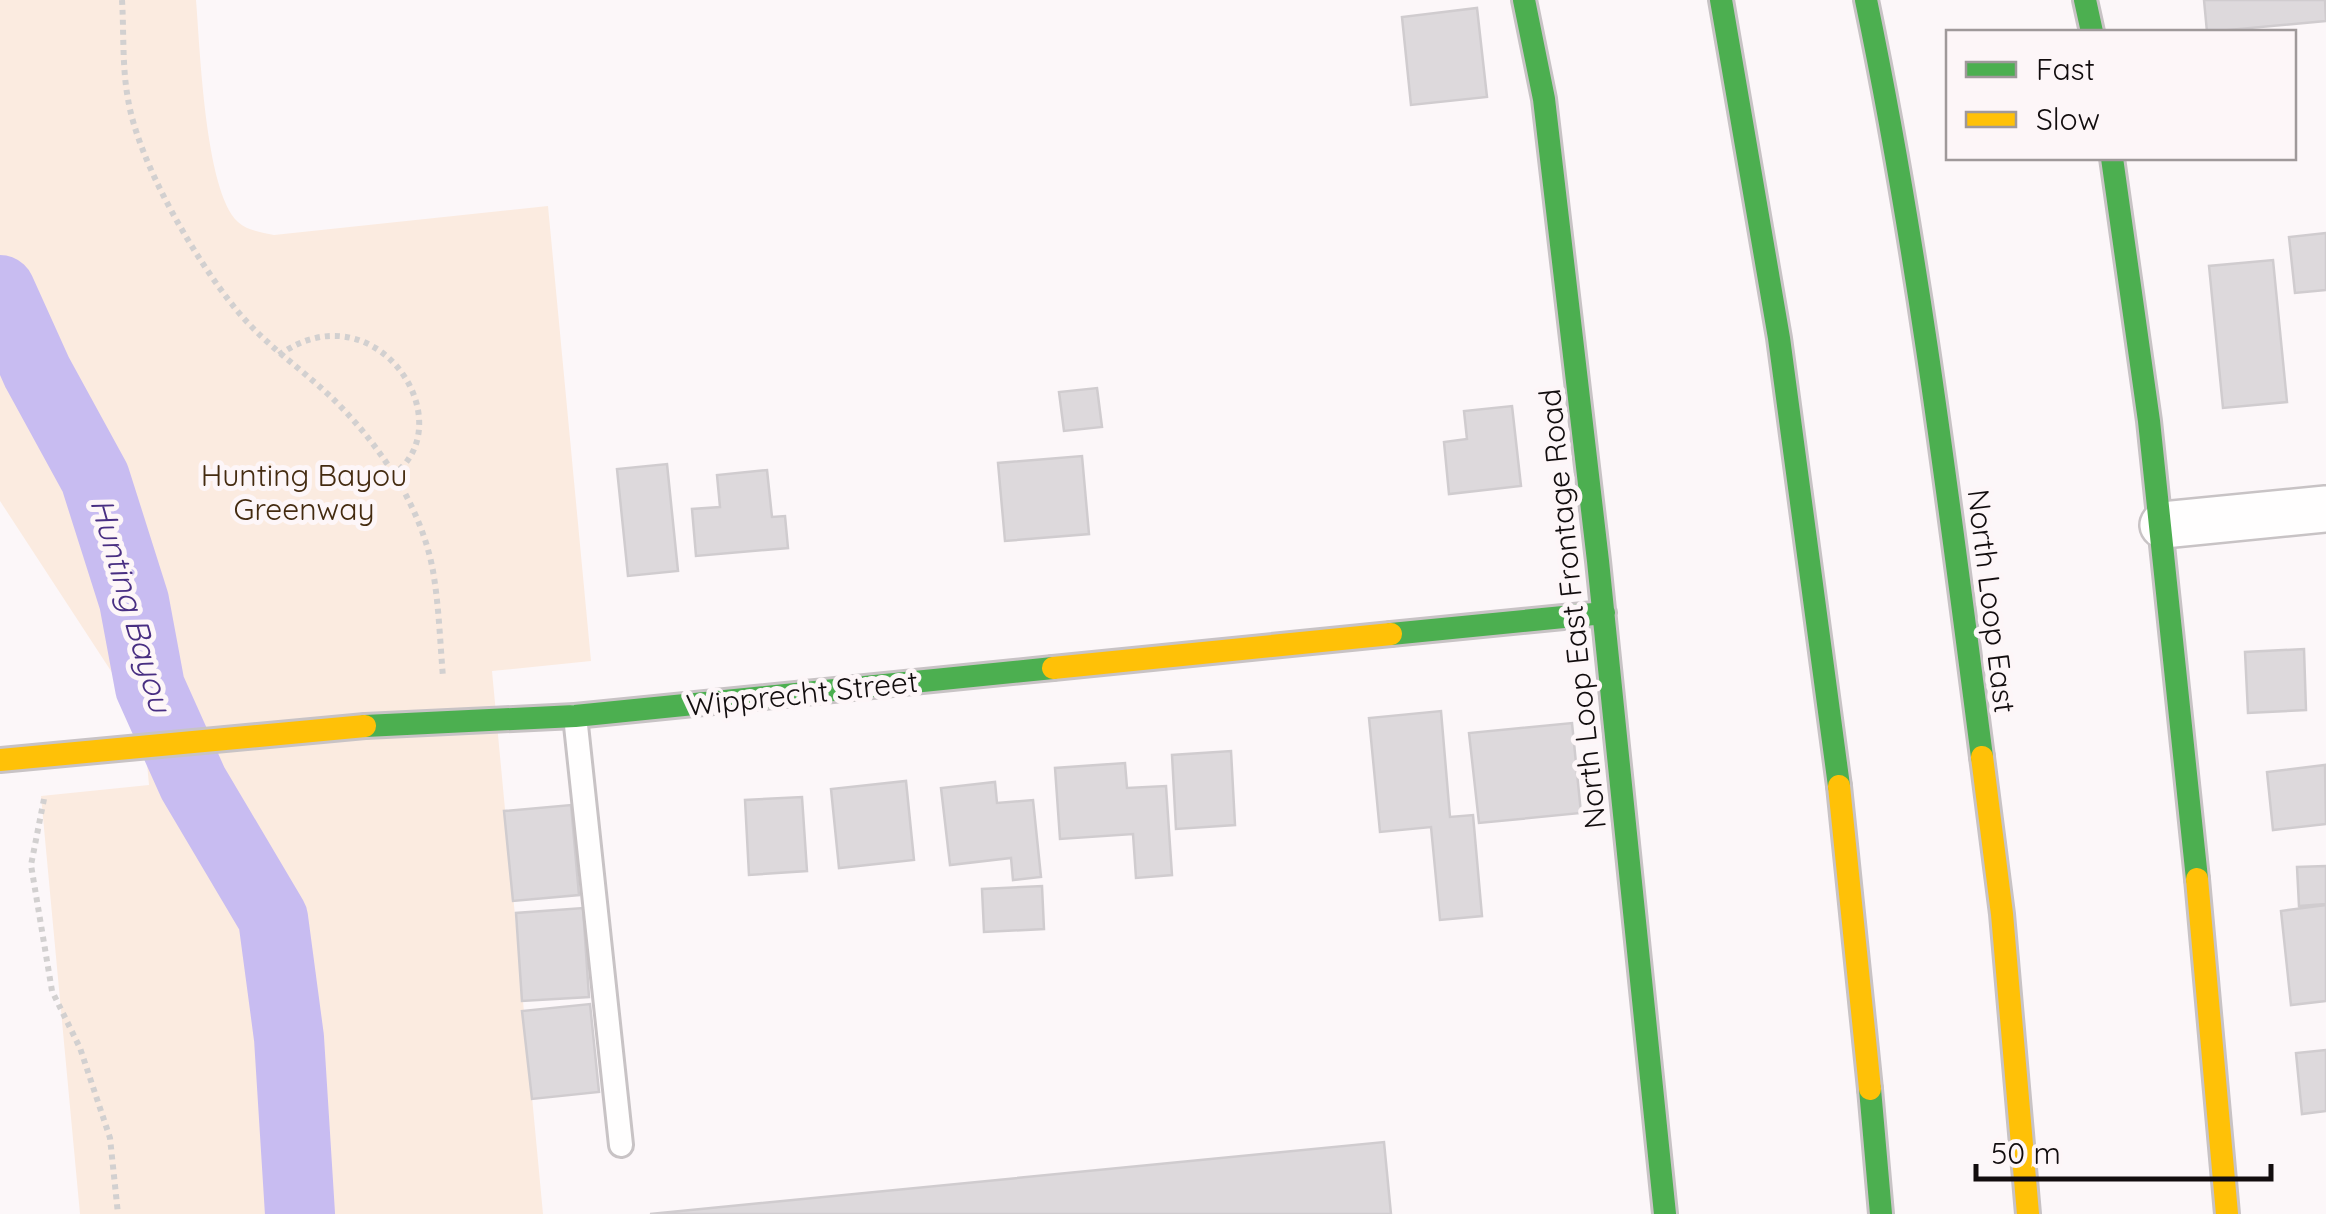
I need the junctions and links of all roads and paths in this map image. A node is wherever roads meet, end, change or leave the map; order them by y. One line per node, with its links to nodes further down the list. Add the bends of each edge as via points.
1 (122, 0): 8 (path, via 128,99 142,148 188,238 234,307)
2 (1524, 0): 12 (main road, North Loop East Frontage Road, via 1544,99)
3 (1721, 0): 20 (main road, via 1810,541)
4 (1866, 0): 21 (main road, North Loop East, via 1910,226 1940,433 2002,914)
5 (2085, 0): 6 (main road)
6 (2092, 30)
7 (2112, 160): 11 (main road)
8 (278, 355): 9 (path, via 328,394); 9 (path, via 302,341 336,335 390,356 417,412 409,464)
9 (394, 474): 13 (path, via 432,568)
10 (2326, 510): 11 (street)
11 (2163, 524): 22 (main road)
12 (1604, 614): 14 (main road, Wipprecht Street); 19 (main road, North Loop East Frontage Road)
13 (444, 689)
14 (574, 716): 15 (main road, Wipprecht Street, via 271,732); 17 (lane)
15 (0, 760)
16 (46, 788): 18 (path, via 31,866 52,991 80,1048 110,1138)
17 (620, 1144)
18 (118, 1214)
19 (1665, 1214)
20 (1882, 1214)
21 (2028, 1214)
22 (2227, 1214)

